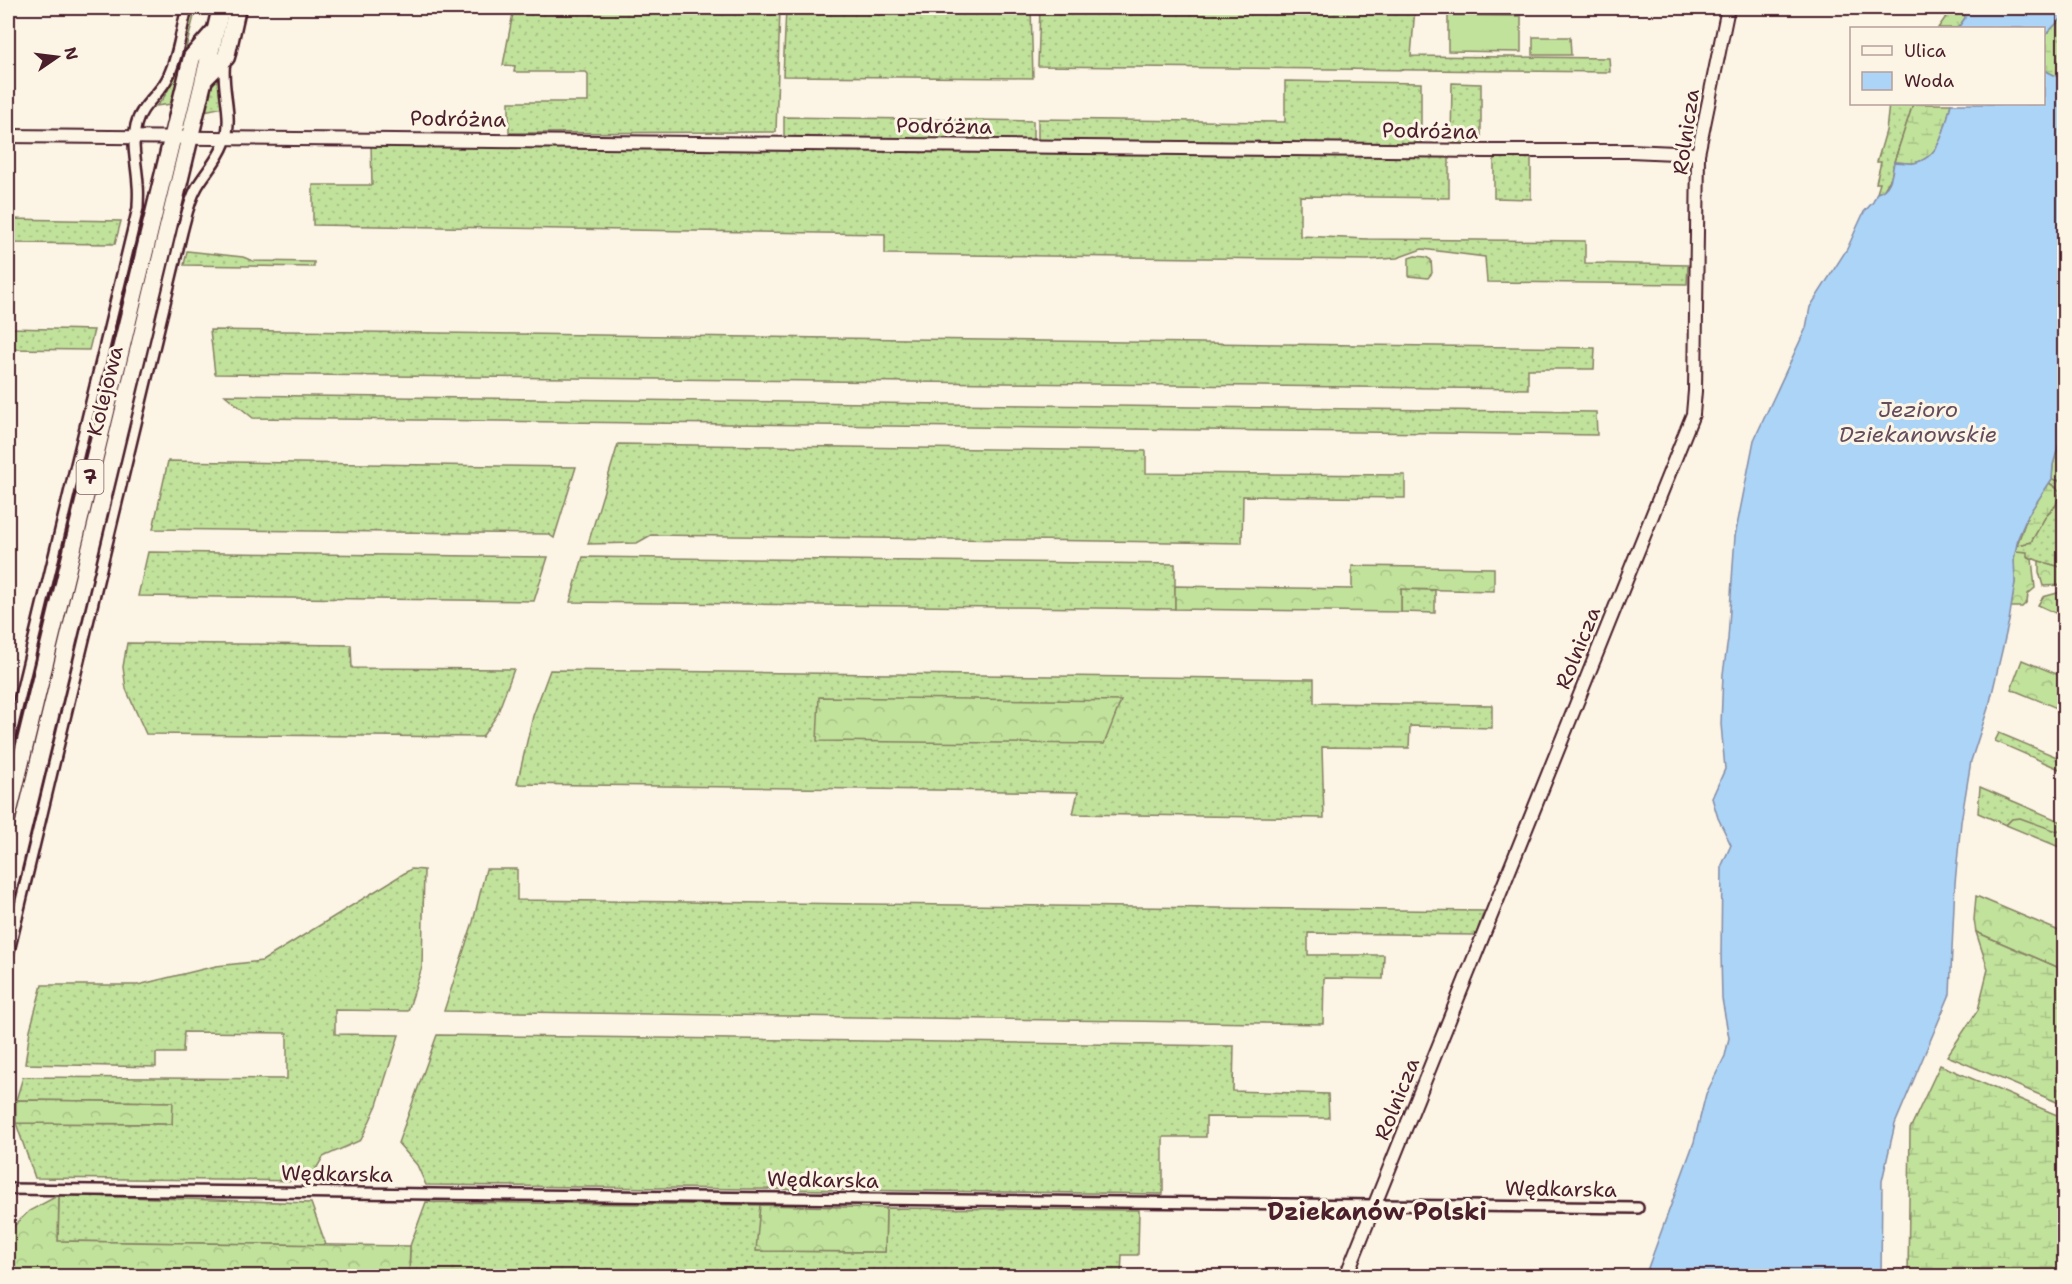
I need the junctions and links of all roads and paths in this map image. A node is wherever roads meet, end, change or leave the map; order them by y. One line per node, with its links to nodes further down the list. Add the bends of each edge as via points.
1 (187, 8): 11 (street, via 167,79 141,111)
2 (221, 8): 5 (highway, Kolejowa / 7)
3 (237, 8): 6 (highway)
4 (1728, 8): 13 (street, Rolnicza)
5 (216, 30): 7 (highway, Kolejowa / 7); 12 (highway, Kolejowa / 7, via 192,57)
6 (226, 57): 7 (highway); 10 (street)
7 (204, 79): 9 (highway, Kolejowa / 7)
8 (8, 136): 11 (street, Podróżna)
9 (190, 137): 10 (street, Podróżna); 12 (street, Podróżna); 16 (highway, Kolejowa / 7)
10 (226, 137): 13 (street, Podróżna); 17 (street, via 191,200 185,221)
11 (134, 138): 12 (street, Podróżna); 14 (street, via 138,208)
12 (172, 138): 15 (highway, Kolejowa / 7)
13 (1698, 154): 19 (street, Rolnicza, via 1693,414)
14 (8, 746)
15 (8, 815)
16 (8, 889)
17 (8, 955)
18 (8, 1189): 19 (street, Wędkarska)
19 (1376, 1204): 20 (street, Wędkarska); 21 (street, Rolnicza)
20 (1638, 1208)
21 (1346, 1276)

